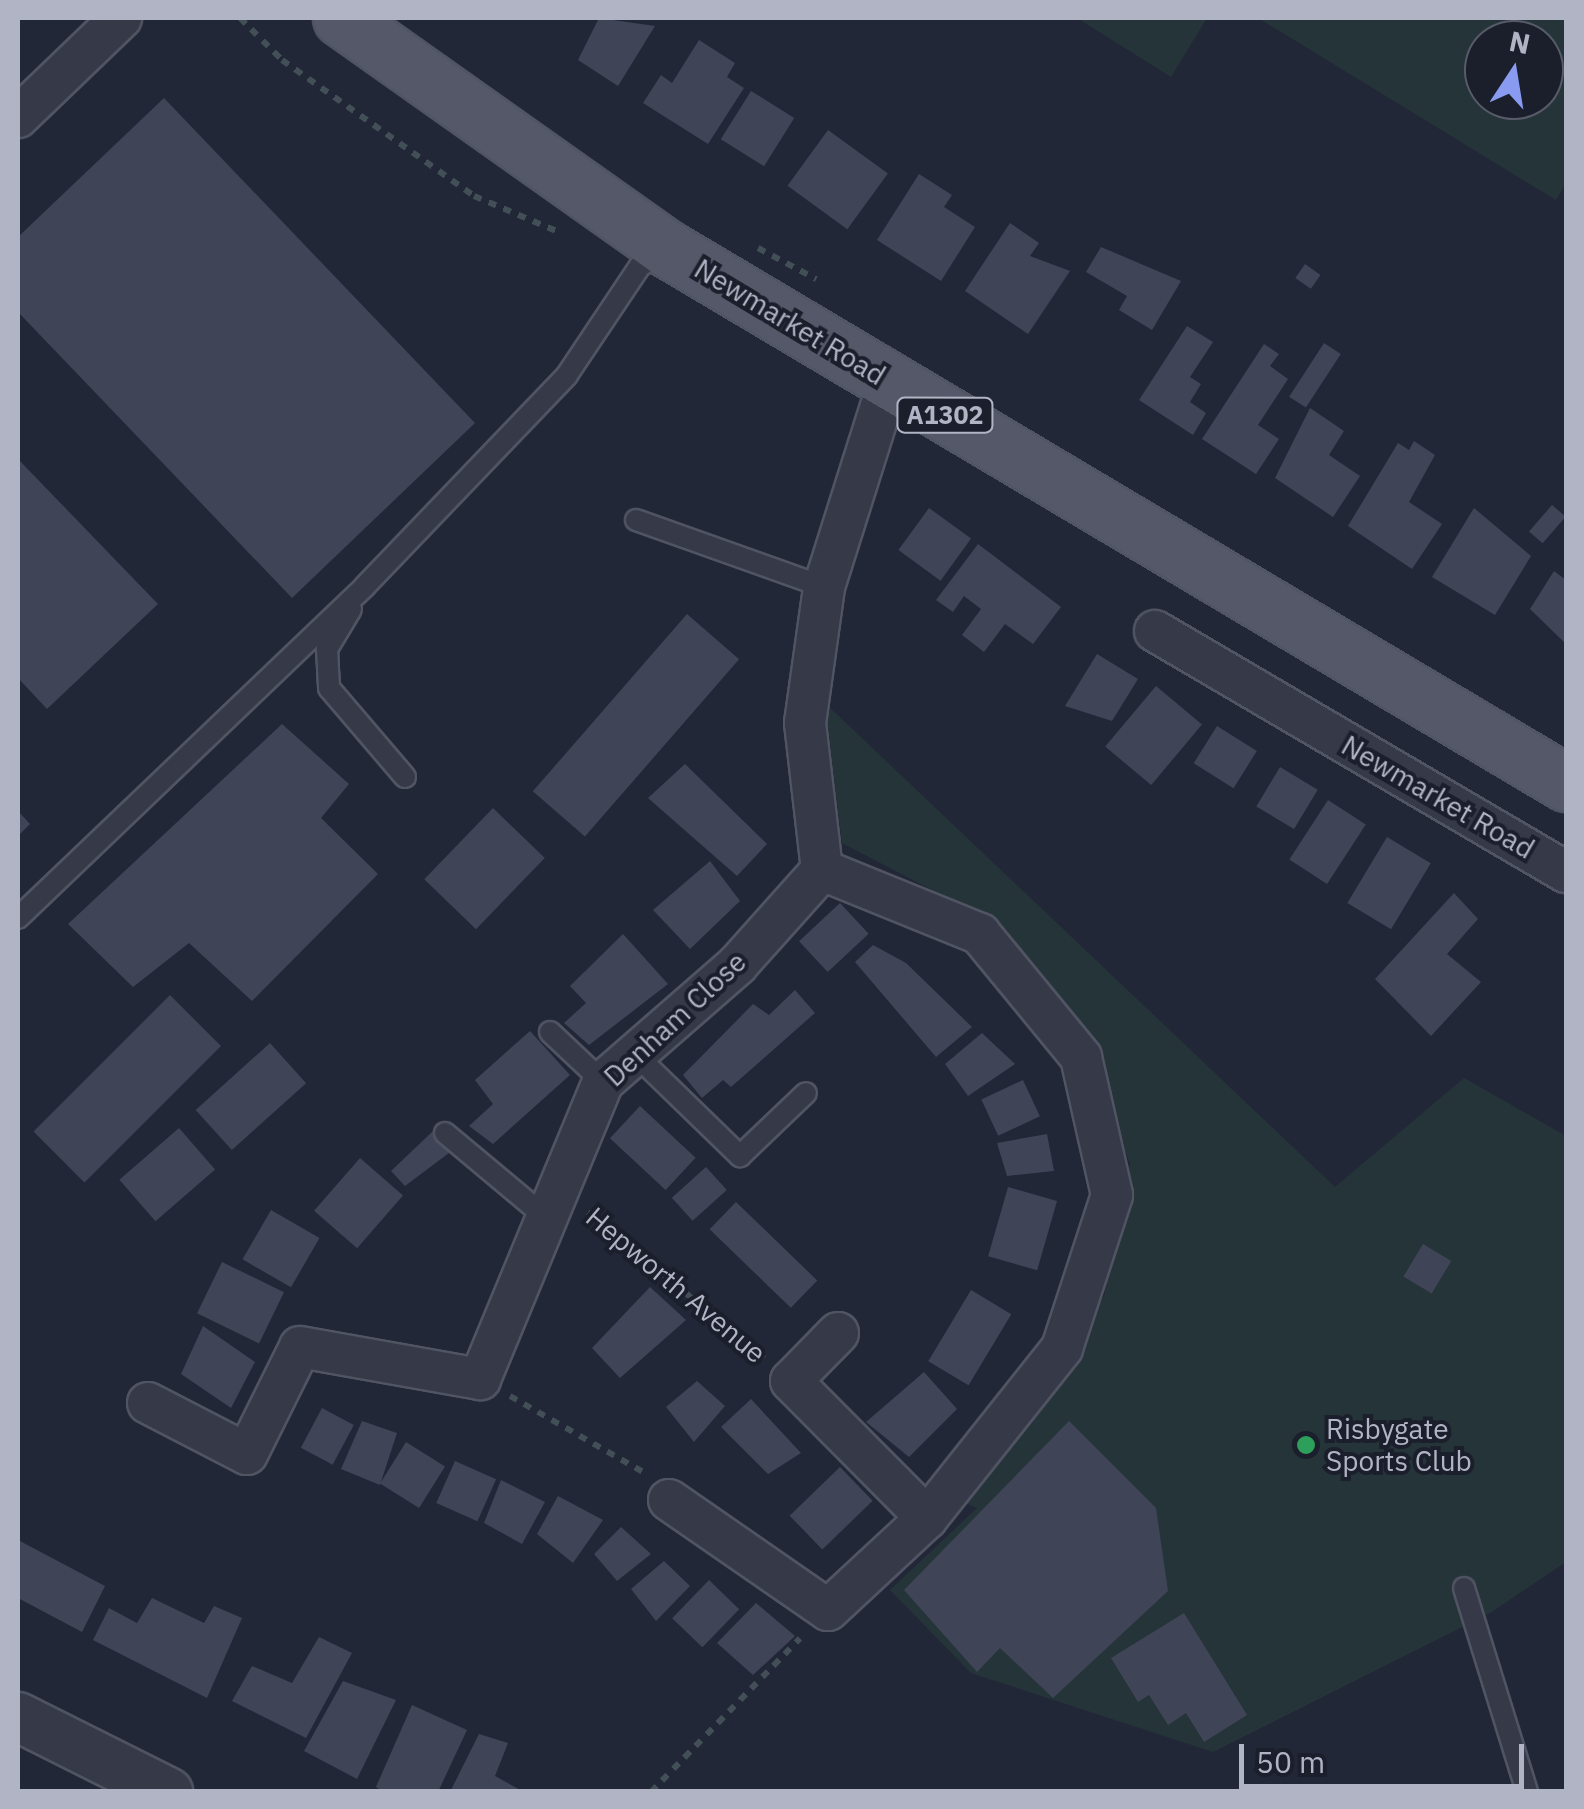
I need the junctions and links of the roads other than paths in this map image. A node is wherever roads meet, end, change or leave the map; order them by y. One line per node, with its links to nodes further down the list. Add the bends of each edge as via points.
1 (121, 18): 3 (street)
2 (341, 18): 4 (main road, Newmarket Road / A1302)
3 (18, 117)
4 (666, 248): 5 (main road, Newmarket Road / A1302); 7 (lane, via 640,266 566,374)
5 (889, 381): 8 (street); 11 (main road, Newmarket Road / A1302)
6 (636, 520): 8 (lane)
7 (366, 586): 10 (lane, via 327,649 328,688); 14 (lane)
8 (824, 586): 12 (street, via 806,723)
9 (1155, 631): 13 (street, Newmarket Road)
10 (405, 777)
11 (1566, 783)
12 (822, 870): 16 (street, Denham Close); 24 (street, via 980,934 1082,1057 1112,1195 1062,1348)
13 (1566, 872)
14 (18, 918)
15 (550, 1032): 17 (lane)
16 (637, 1056): 17 (street, Denham Close); 18 (lane, via 740,1156)
17 (603, 1082): 20 (street, Denham Close)
18 (806, 1093)
19 (445, 1133): 20 (lane)
20 (551, 1201): 22 (street, Denham Close, via 480,1379 300,1347 247,1454)
21 (838, 1334): 24 (street, Hepworth Avenue, via 792,1381)
22 (148, 1403)
23 (669, 1500): 24 (street, via 828,1610)
24 (927, 1518)
25 (1464, 1588): 28 (lane)
26 (18, 1717): 27 (street)
27 (168, 1792)
28 (1527, 1792)

